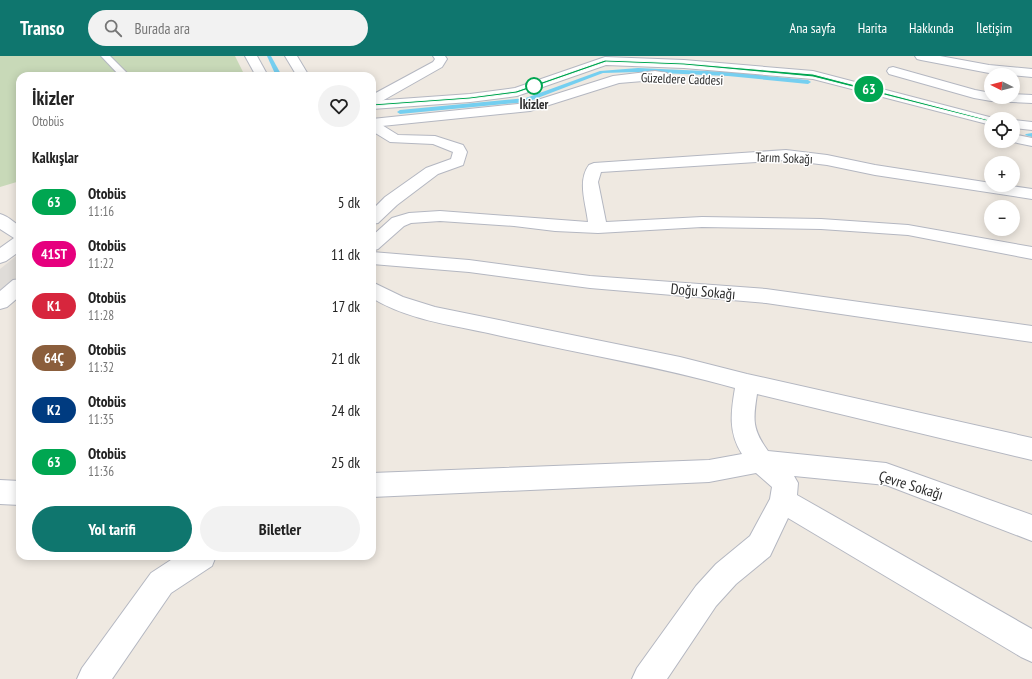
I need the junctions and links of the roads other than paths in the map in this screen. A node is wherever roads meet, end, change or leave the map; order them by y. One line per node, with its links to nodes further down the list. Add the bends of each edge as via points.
1 (105, 56): 8 (lane)
2 (251, 56): 9 (street)
3 (291, 56): 10 (street)
4 (439, 56): 17 (street, via 441,60 438,64)
5 (921, 56): 11 (street, via 989,69)
6 (606, 58): 15 (street, Güzeldere Caddesi, via 684,64); 20 (street, Güzeldere Caddesi, via 517,92)
7 (893, 71): 16 (street)
8 (121, 72)
9 (260, 72)
10 (301, 72)
11 (1032, 73)
12 (677, 77): 22 (street, Güzeldere Caddesi, via 654,75 617,79 530,107)
13 (714, 79): 14 (street, Güzeldere Caddesi)
14 (772, 84)
15 (816, 84): 21 (street, Güzeldere Caddesi); 26 (street, Güzeldere Caddesi)
16 (984, 96)
17 (376, 98)
18 (1020, 98): 19 (street)
19 (1032, 99)
20 (376, 105)
21 (984, 120)
22 (376, 124)
23 (1020, 125): 24 (street)
24 (1032, 126)
25 (376, 127): 30 (street, via 395,139 435,140 458,148 460,152 458,162 432,171)
26 (984, 131)
27 (1020, 139): 28 (street)
28 (1032, 142)
29 (1032, 194): 32 (street, Tarım Sokağı, via 786,155 594,168 590,182)
30 (376, 215)
31 (0, 219): 33 (street)
32 (598, 228): 34 (street, via 440,216 420,217 398,222); 36 (street, via 702,222 821,224 908,230)
33 (16, 232)
34 (376, 241)
35 (16, 245): 37 (street)
36 (1032, 253)
37 (0, 257)
38 (376, 258): 42 (street, Doğu Sokağı, via 469,266 590,282 766,296)
39 (16, 288): 41 (street)
40 (376, 292): 43 (street, via 415,308 511,331 709,371)
41 (0, 302)
42 (1032, 334)
43 (747, 382): 44 (street); 45 (street, via 742,416 747,441)
44 (1032, 448)
45 (761, 462): 46 (street, Çevre Sokağı, via 709,471); 49 (street, via 785,483); 50 (street, Çevre Sokağı, via 886,474)
46 (376, 484)
47 (0, 492): 48 (street)
48 (16, 492)
49 (783, 501): 52 (street); 54 (street, via 760,546 726,574 706,596)
50 (1032, 528)
51 (196, 560): 53 (street, via 162,583)
52 (1032, 646)
53 (93, 679)
54 (648, 679)

